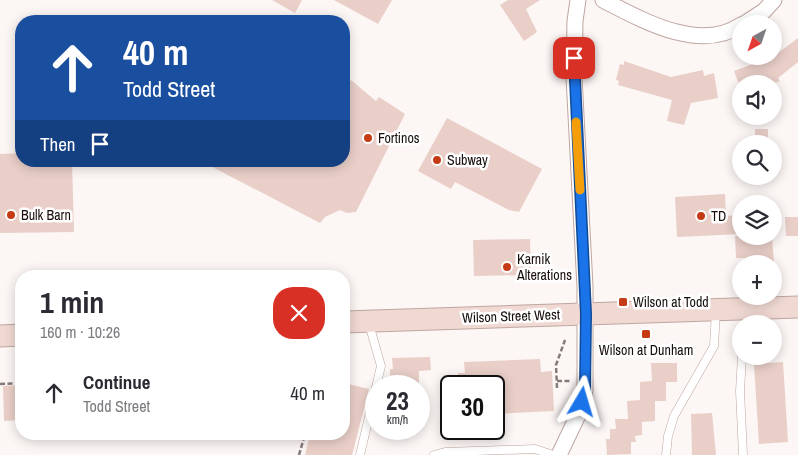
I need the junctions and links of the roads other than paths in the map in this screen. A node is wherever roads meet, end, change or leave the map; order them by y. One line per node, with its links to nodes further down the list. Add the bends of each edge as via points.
1 (578, 0): 8 (street, via 574,77)
2 (603, 0): 5 (street, via 677,33 707,36)
3 (774, 0): 4 (street)
4 (758, 15)
5 (732, 30)
6 (798, 308): 7 (main road, Wilson Street West)
7 (716, 312): 8 (main road, Wilson Street West); 18 (lane, via 714,346 674,416)
8 (586, 314): 10 (main road, Wilson Street West); 17 (street, via 585,390 579,413)
9 (350, 322): 10 (main road, Wilson Street West)
10 (368, 322): 14 (lane, via 381,366)
11 (15, 335): 12 (main road)
12 (0, 336)
13 (741, 365): 19 (lane)
14 (360, 455)
15 (434, 455): 16 (lane, via 535,449)
16 (553, 455)
17 (559, 455)
18 (666, 455)
19 (744, 455)

